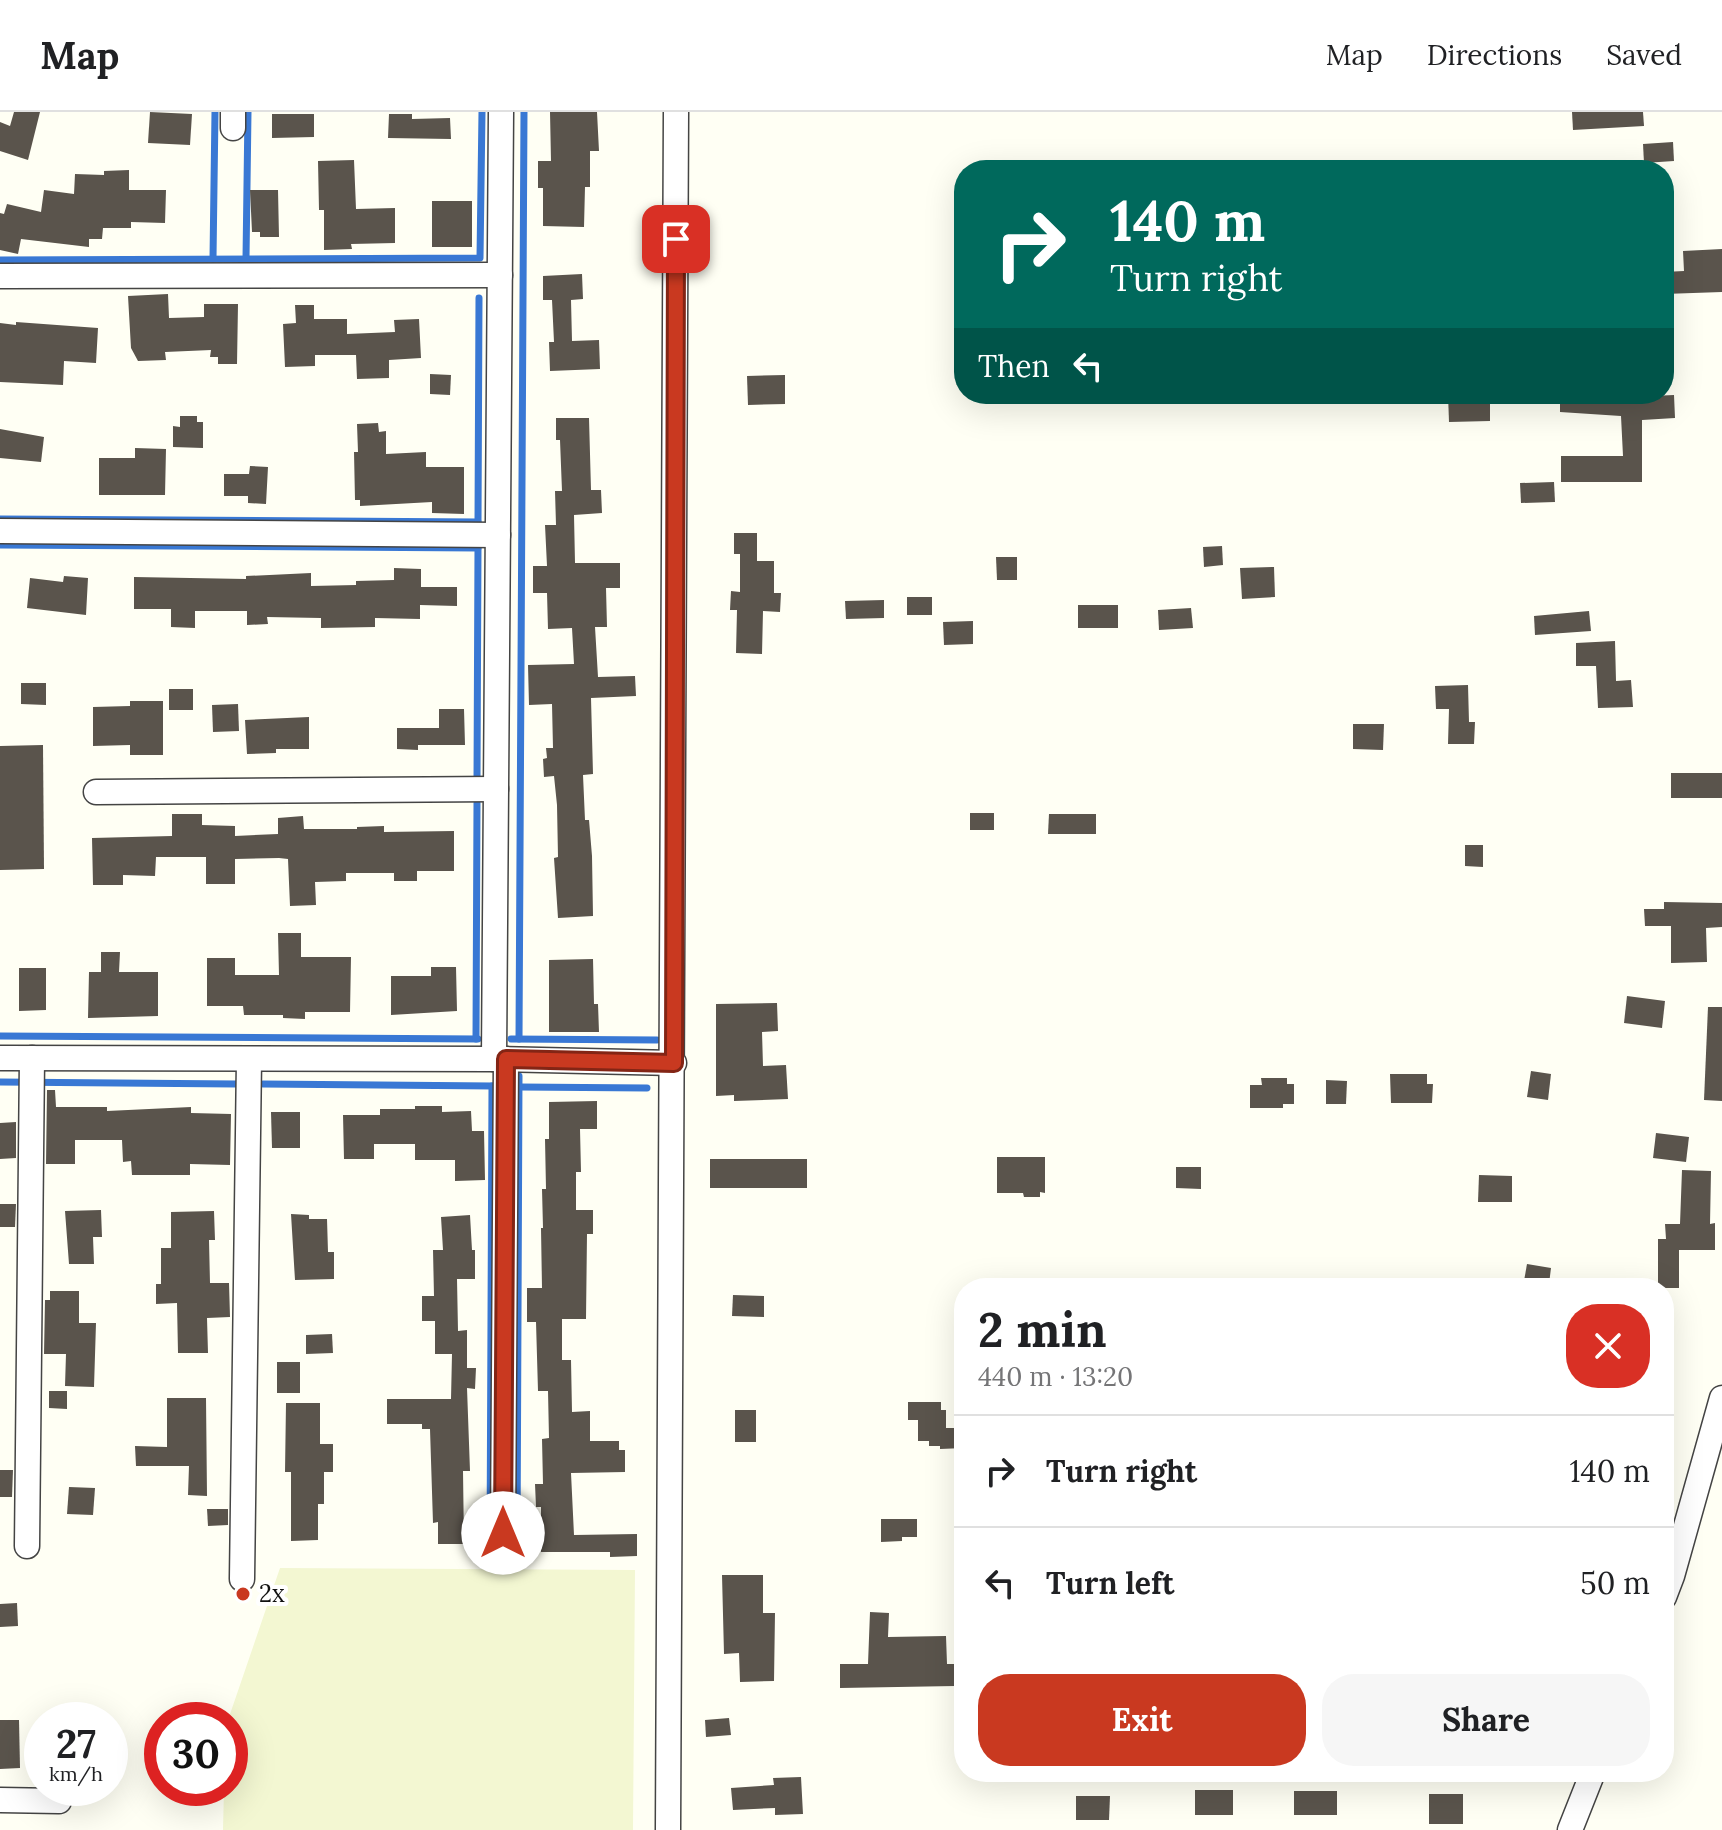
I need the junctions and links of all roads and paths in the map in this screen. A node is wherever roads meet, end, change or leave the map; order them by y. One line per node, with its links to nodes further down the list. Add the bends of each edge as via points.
1 (501, 112): 3 (street)
2 (676, 112): 13 (street)
3 (500, 275): 4 (street); 6 (street)
4 (0, 276)
5 (0, 531): 6 (street)
6 (498, 535): 7 (street)
7 (496, 789): 8 (street); 12 (street)
8 (96, 792)
9 (0, 1058): 10 (street)
10 (32, 1058): 11 (street); 16 (street)
11 (249, 1059): 12 (street); 18 (street)
12 (500, 1059): 13 (street); 15 (street)
13 (674, 1063): 22 (street)
14 (1722, 1398): 17 (street)
15 (503, 1533)
16 (27, 1546)
17 (1674, 1569)
18 (242, 1579)
19 (1589, 1782): 23 (street)
20 (0, 1800): 21 (street)
21 (24, 1800)
22 (668, 1830)
23 (1570, 1830)

